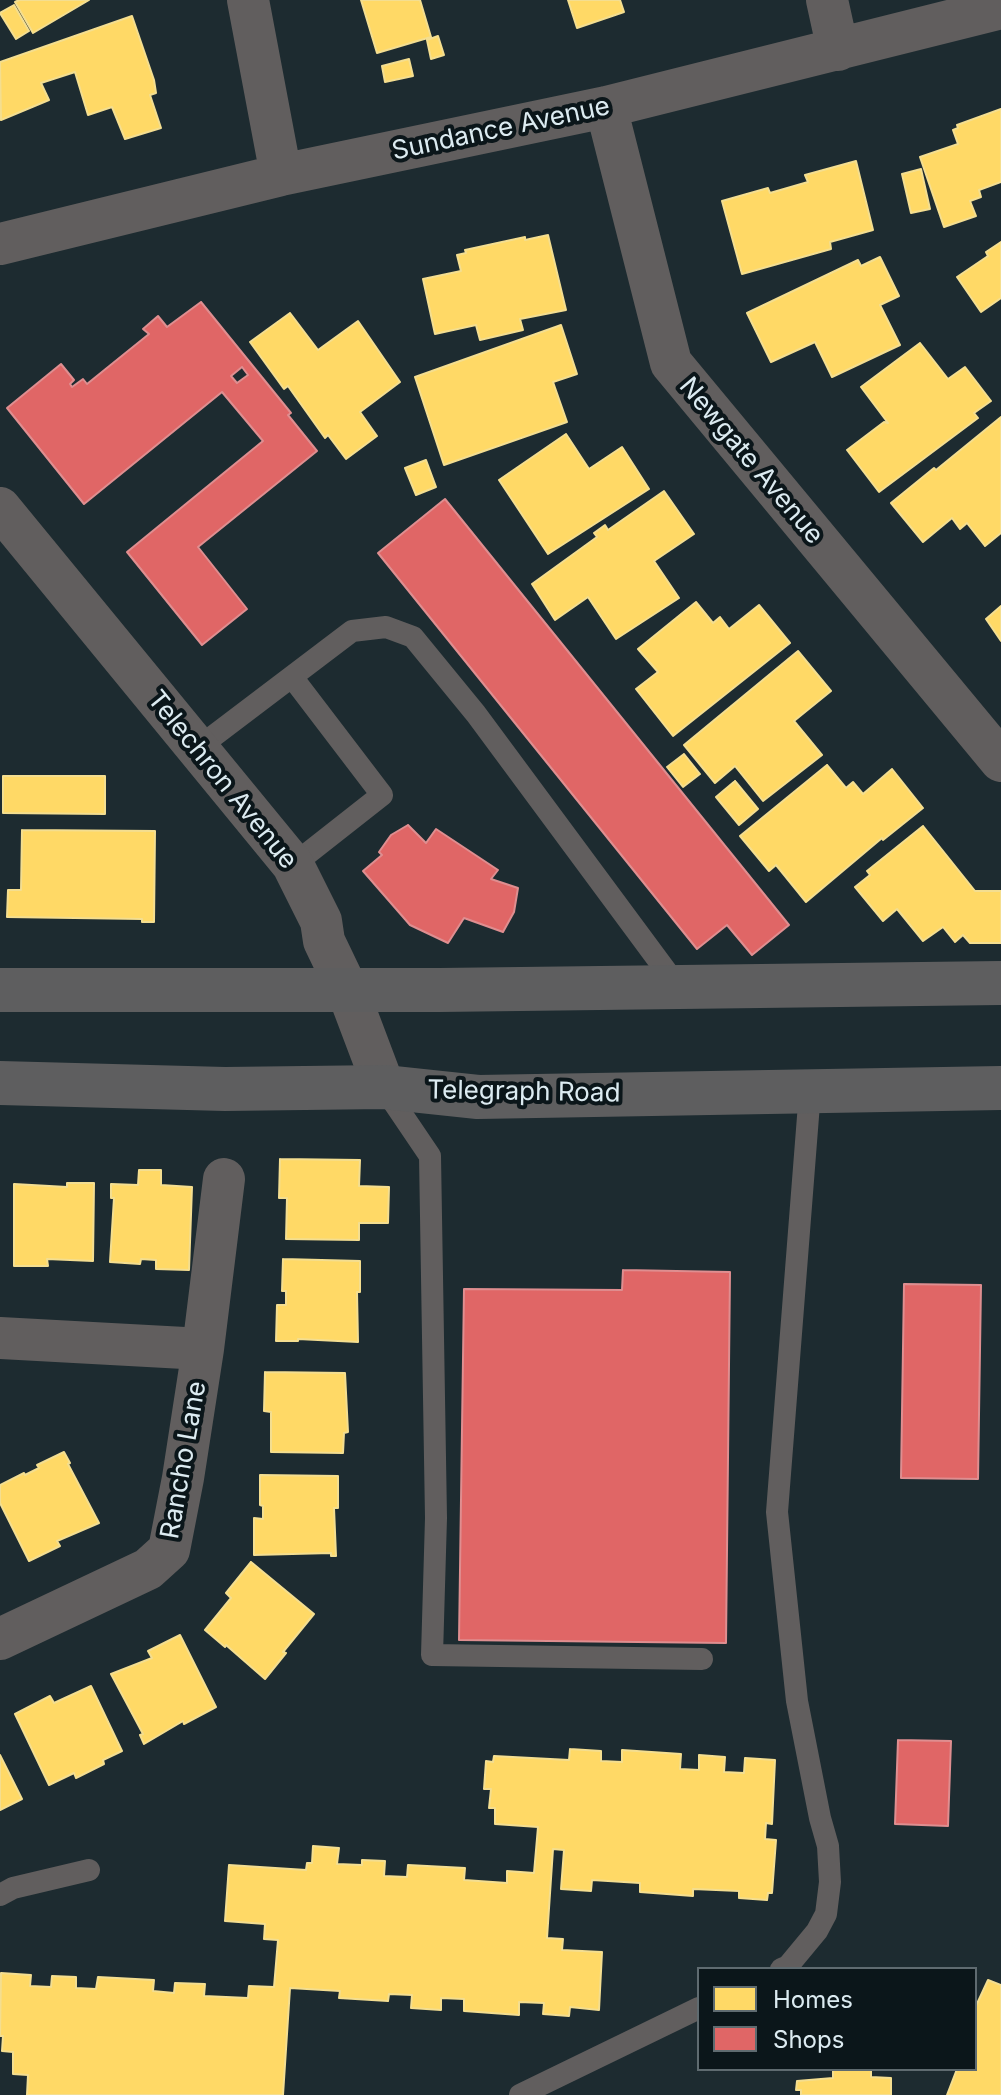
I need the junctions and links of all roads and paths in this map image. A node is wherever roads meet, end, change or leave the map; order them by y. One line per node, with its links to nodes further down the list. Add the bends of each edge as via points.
1 (248, 0): 6 (street)
2 (827, 0): 4 (street)
3 (1001, 8): 4 (street, Sundance Avenue)
4 (838, 50): 5 (street, Sundance Avenue)
5 (606, 107): 6 (street, Sundance Avenue); 11 (street, Newgate Avenue, via 671,363)
6 (281, 175): 7 (street, Sundance Avenue)
7 (0, 244)
8 (0, 508): 10 (street, Telechron Avenue)
9 (292, 677): 10 (lane); 12 (lane, via 382,795); 14 (lane, via 352,631 386,627 413,637)
10 (199, 747): 12 (street, Telechron Avenue)
11 (1001, 761)
12 (293, 865): 15 (street, Telechron Avenue)
13 (1001, 983): 14 (main road)
14 (678, 987): 15 (main road)
15 (347, 989): 16 (main road); 18 (street, Telechron Avenue)
16 (0, 990)
17 (0, 1083): 18 (main road, Telegraph Road)
18 (384, 1087): 20 (main road, Telegraph Road, via 478,1097); 25 (lane, via 430,1156 436,1518 432,1655)
19 (1001, 1088): 20 (main road, Telegraph Road)
20 (810, 1091): 28 (lane, via 777,1512 797,1701 828,1846 830,1882 826,1914)
21 (224, 1179): 23 (street, Rancho Lane)
22 (0, 1338): 23 (street)
23 (203, 1349): 24 (street, Rancho Lane, via 169,1550 148,1569)
24 (0, 1639)
25 (702, 1659)
26 (89, 1870): 27 (lane)
27 (0, 1895)
28 (786, 1967)
29 (697, 2009): 30 (lane)
30 (520, 2095)

